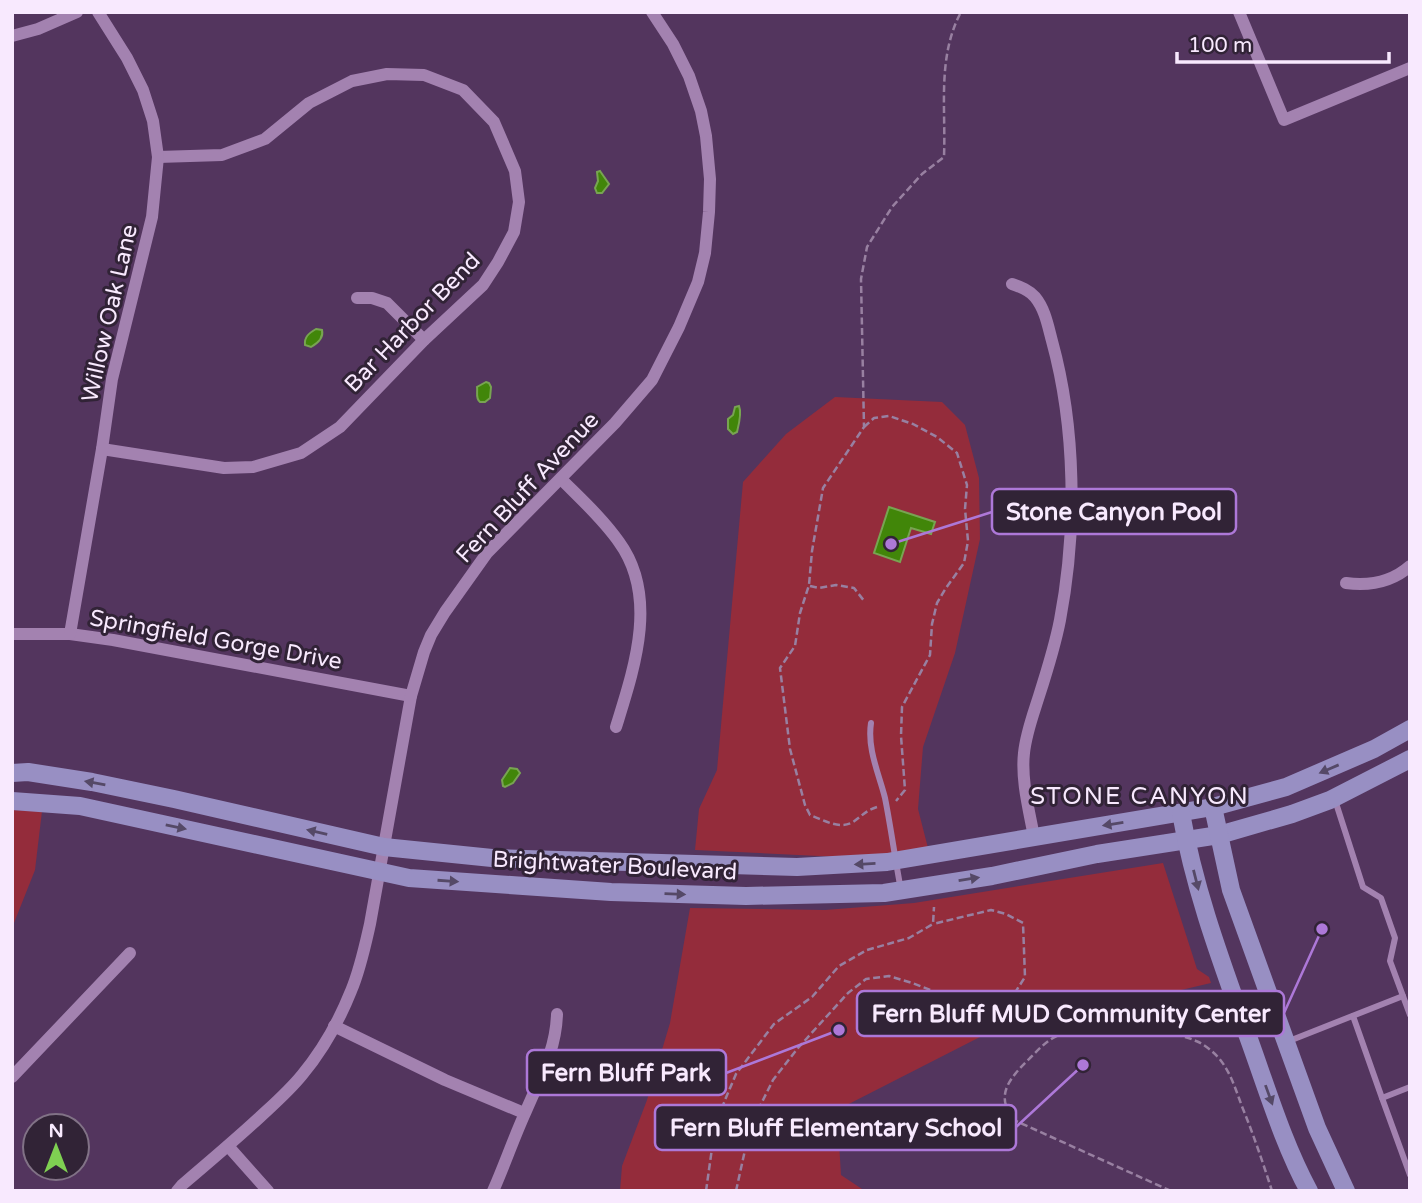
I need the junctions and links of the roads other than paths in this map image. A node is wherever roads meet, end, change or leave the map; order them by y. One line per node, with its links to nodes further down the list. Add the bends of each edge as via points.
1 (77, 12): 5 (street)
2 (99, 12): 7 (street, Willow Oak Lane, via 143,90)
3 (652, 12): 12 (street, Fern Bluff Avenue, via 689,76 701,111 710,179 705,253 691,303 652,380)
4 (1239, 12): 6 (street, via 1284,120)
5 (12, 36)
6 (1410, 68)
7 (158, 158): 10 (street, Bar Harbor Bend, via 222,155 265,139 309,103 352,81 387,74 424,75 463,90 494,122 515,171 519,202 514,232 483,285); 11 (street, Willow Oak Lane, via 152,217 112,379)
8 (1012, 284): 28 (street, via 1034,296 1048,324 1070,454 1064,598 1024,755)
9 (357, 298): 10 (street, via 387,303)
10 (424, 340): 11 (street, Bar Harbor Bend, via 340,427 301,453 253,467 223,468)
11 (102, 449): 16 (street, Willow Oak Lane)
12 (561, 479): 17 (street, Fern Bluff Avenue, via 487,554 445,612 424,652); 19 (street, via 620,543 637,580 641,624)
13 (1410, 566): 14 (street, via 1386,580)
14 (1346, 583)
15 (12, 634): 16 (street, Springfield Gorge Drive)
16 (70, 634): 17 (street, Springfield Gorge Drive)
17 (411, 696): 30 (street, Fern Bluff Avenue)
18 (871, 723): 31 (lane, via 871,746)
19 (616, 727)
20 (1410, 729): 25 (street, Brightwater Boulevard, one-way to 25, via 1286,787)
21 (1410, 759): 23 (street, Brightwater Boulevard)
22 (12, 773): 30 (street, Brightwater Boulevard, one-way to 22, via 92,782)
23 (1334, 799): 27 (street, Brightwater Boulevard); 35 (lane, via 1363,887 1381,898 1395,938 1390,961)
24 (12, 801): 32 (street, Brightwater Boulevard, one-way to 32, via 80,806)
25 (1213, 807): 26 (street, Brightwater Boulevard); 27 (street)
26 (1181, 813): 28 (street, Brightwater Boulevard, one-way to 28); 29 (street)
27 (1219, 835): 29 (street, Brightwater Boulevard); 40 (street, via 1231,890)
28 (1034, 837): 31 (street, Brightwater Boulevard)
29 (1186, 839): 33 (street, Brightwater Boulevard, one-way to 29); 50 (street, one-way to 50, via 1231,989 1270,1100)
30 (384, 847): 31 (street, Brightwater Boulevard, one-way to 30, via 797,867 492,858); 32 (street, Fern Bluff Avenue)
31 (895, 861): 33 (lane)
32 (380, 872): 33 (street, Brightwater Boulevard, one-way to 33, via 611,892 746,896); 39 (street, Fern Bluff Avenue, via 362,958)
33 (901, 890)
34 (130, 953): 41 (street)
35 (1403, 996): 37 (lane); 38 (lane)
36 (557, 1014): 44 (street, via 547,1064)
37 (1410, 1015)
38 (1353, 1016): 40 (lane); 43 (lane)
39 (334, 1026): 44 (street); 45 (street, Fern Bluff Avenue, via 285,1094)
40 (1287, 1042): 51 (street, via 1317,1128)
41 (12, 1077)
42 (1410, 1087): 43 (lane)
43 (1382, 1098): 46 (lane)
44 (524, 1113): 49 (street)
45 (228, 1146): 47 (street, Fern Bluff Avenue); 48 (street)
46 (1410, 1175)
47 (177, 1191)
48 (268, 1191)
49 (494, 1191)
50 (1309, 1191)
51 (1346, 1191)

